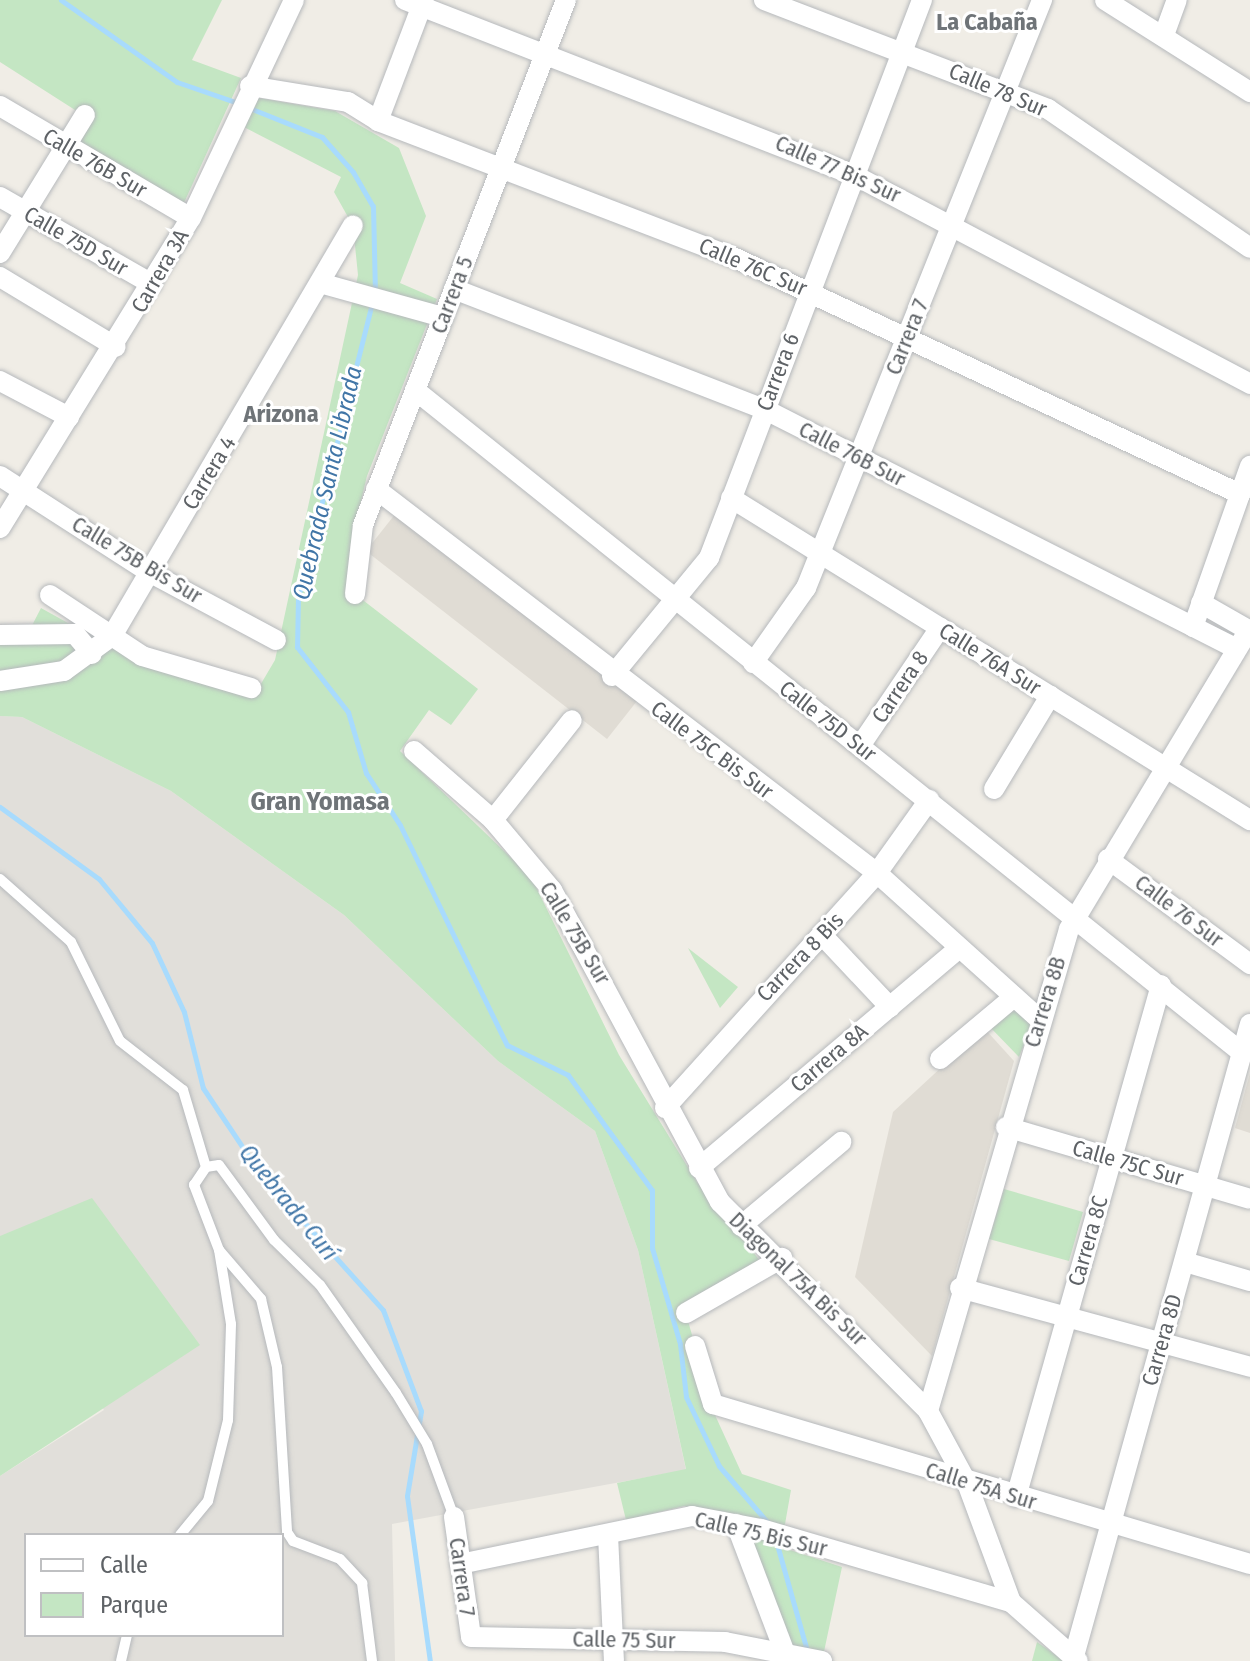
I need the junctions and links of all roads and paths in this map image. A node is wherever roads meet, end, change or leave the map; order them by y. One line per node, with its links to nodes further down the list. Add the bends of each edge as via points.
1 (294, 0): 14 (street, Carrera 3A)
2 (566, 0): 11 (street, Carrera 5)
3 (764, 0): 10 (street, Calle 78 Sur)
4 (922, 0): 10 (street, Carrera 6)
5 (1042, 0): 12 (street, Carrera 7)
6 (1105, 0): 9 (street)
7 (1177, 0): 9 (street)
8 (417, 2): 11 (street, Calle 77 Bis Sur); 17 (street)
9 (1164, 35): 13 (street)
10 (903, 51): 12 (street, Calle 78 Sur); 20 (street, Carrera 6)
11 (546, 52): 19 (street, Carrera 5); 20 (street, Calle 77 Bis Sur)
12 (1006, 89): 24 (street, Carrera 7); 26 (street, Calle 78 Sur, via 1048,109)
13 (1250, 92)
14 (245, 98): 17 (street, Calle 76C Sur, via 331,97); 23 (street, Carrera 3A)
15 (0, 106): 18 (street, Calle 76B Sur)
16 (85, 115): 18 (street)
17 (378, 121): 19 (street, Calle 76C Sur)
18 (63, 145): 22 (street); 23 (street, Calle 76B Sur)
19 (501, 168): 31 (street, Carrera 5); 32 (street, Calle 76C Sur)
20 (854, 175): 24 (street, Calle 77 Bis Sur); 32 (street, Carrera 6)
21 (0, 197): 22 (street, Calle 75D Sur)
22 (24, 212): 27 (street); 30 (street, Calle 75D Sur)
23 (191, 218): 30 (street, Carrera 3A)
24 (953, 222): 34 (street, Carrera 7); 37 (street, Calle 77 Bis Sur)
25 (353, 226): 29 (street, Carrera 4)
26 (1250, 248)
27 (0, 253)
28 (0, 277): 35 (street)
29 (320, 283): 33 (street); 50 (street, Carrera 4)
30 (152, 284): 35 (street, Carrera 3A)
31 (454, 289): 33 (street, Carrera 5); 39 (street, Calle 76B Sur)
32 (808, 291): 34 (street, Calle 76C Sur); 39 (street, Carrera 6)
33 (443, 317): 38 (street, Carrera 5)
34 (907, 336): 41 (street, Carrera 7); 46 (street, Calle 76C Sur)
35 (116, 347): 40 (street, Carrera 3A)
36 (0, 381): 40 (street)
37 (1250, 384)
38 (415, 390): 44 (street, Carrera 5); 53 (street, Calle 75D Sur)
39 (764, 409): 41 (street, Calle 76B Sur); 47 (street, Carrera 6)
40 (69, 417): 45 (street, Carrera 3A)
41 (859, 457): 49 (street, Carrera 7); 55 (street, Calle 76B Sur)
42 (1250, 466): 46 (street)
43 (0, 476): 45 (street, Calle 75B Bis Sur)
44 (376, 489): 51 (street, Carrera 5, via 359,545); 64 (street, Calle 75C Bis Sur)
45 (24, 490): 48 (street, Carrera 3A); 50 (street, Calle 75B Bis Sur)
46 (1240, 494): 54 (street)
47 (731, 498): 49 (street, Calle 76A Sur); 53 (street, Carrera 6, via 709,558)
48 (0, 528)
49 (820, 554): 56 (street, Calle 76A Sur); 63 (street, Carrera 7, via 802,599)
50 (149, 572): 59 (street, Carrera 4); 60 (street, Calle 75B Bis Sur)
51 (355, 594)
52 (50, 595): 59 (street)
53 (674, 600): 63 (street, Calle 75D Sur); 64 (street, Carrera 6)
54 (1201, 603): 55 (street); 57 (street)
55 (1193, 627): 61 (street, Calle 76B Sur)
56 (940, 628): 67 (street, Calle 76A Sur); 69 (street, Carrera 8)
57 (1249, 631): 61 (street, Carrera 8B)
58 (0, 635): 62 (street, via 75,634)
59 (112, 636): 62 (street, Carrera 4); 66 (street, via 142,656)
60 (276, 640)
61 (1237, 649): 71 (street, Carrera 8B)
62 (92, 654): 65 (street, Carrera 4, via 64,671)
63 (753, 663): 69 (street, Calle 75D Sur)
64 (612, 676): 77 (street, Calle 75C Bis Sur)
65 (0, 681)
66 (251, 688)
67 (1050, 696): 71 (street, Calle 76A Sur); 72 (street)
68 (572, 720): 74 (street)
69 (860, 746): 73 (street, Calle 75D Sur)
70 (414, 751): 74 (street, Calle 75B Sur)
71 (1164, 767): 75 (street, Calle 76A Sur); 76 (street, Carrera 8B)
72 (994, 789)
73 (929, 800): 77 (street, Carrera 8 Bis); 79 (street, Calle 75D Sur)
74 (493, 820): 90 (street, Calle 75B Sur, via 577,931)
75 (1250, 820)
76 (1108, 859): 79 (street, Carrera 8B); 82 (street, Calle 76 Sur)
77 (877, 873): 80 (street, Carrera 8 Bis); 81 (street, Calle 75C Bis Sur)
78 (0, 879): 94 (lane, via 71,942 120,1041 183,1090)
79 (1076, 914): 83 (street, Calle 75D Sur); 86 (street, Carrera 8B)
80 (823, 936): 85 (street); 90 (street, Carrera 8 Bis)
81 (959, 948): 84 (street, Calle 75C Bis Sur); 85 (street, Carrera 8A)
82 (1250, 964)
83 (1161, 985): 88 (street, Calle 75D Sur); 93 (street, Carrera 8C)
84 (1014, 997): 86 (street, Calle 75C Bis Sur); 89 (street)
85 (890, 1007): 95 (street, Carrera 8A)
86 (1040, 1020): 91 (street, Carrera 8B)
87 (1250, 1024): 88 (street, Carrera 8D)
88 (1241, 1052): 96 (street, Carrera 8D)
89 (940, 1059)
90 (665, 1108): 95 (street, Diagonal 75A Bis Sur)
91 (1006, 1127): 93 (street, Calle 75C Sur); 103 (street, Carrera 8B)
92 (841, 1142): 98 (street)
93 (1112, 1158): 96 (street, Calle 75C Sur); 105 (street, Carrera 8C)
94 (206, 1167): 99 (lane, via 194,1185); 112 (lane, via 230,1173 250,1210 320,1285 427,1444)
95 (699, 1168): 98 (street, Diagonal 75A Bis Sur)
96 (1207, 1186): 97 (street, Calle 75C Sur); 101 (street, Carrera 8D)
97 (1250, 1199)
98 (741, 1226): 100 (street, Diagonal 75A Bis Sur)
99 (219, 1250): 115 (lane, via 231,1324 228,1420 208,1501); 127 (lane, via 261,1299 277,1367 287,1532 301,1545 340,1559 362,1583)
100 (782, 1258): 104 (street); 109 (street, Diagonal 75A Bis Sur)
101 (1185, 1262): 102 (street); 106 (street, Carrera 8D)
102 (1250, 1281)
103 (960, 1288): 105 (street); 109 (street, Carrera 8B)
104 (686, 1313)
105 (1067, 1317): 106 (street); 111 (street, Carrera 8C)
106 (1161, 1343): 108 (street); 114 (street, Carrera 8D)
107 (695, 1346): 110 (street, Calle 75A Sur, via 713,1404)
108 (1250, 1367)
109 (928, 1411): 110 (street, Diagonal 75A Bis Sur)
110 (967, 1483): 111 (street, Calle 75A Sur); 119 (street, Diagonal 75A Bis Sur)
111 (1016, 1497): 114 (street, Calle 75A Sur)
112 (454, 1517): 117 (street, Carrera 7)
113 (736, 1524): 116 (street, Calle 75 Bis Sur, via 683,1517); 119 (street, Calle 75 Bis Sur); 123 (street)
114 (1110, 1525): 118 (street, Calle 75A Sur); 124 (street, Carrera 8D)
115 (182, 1533)
116 (608, 1535): 117 (street, Calle 75 Bis Sur); 122 (street)
117 (460, 1564): 121 (street, Carrera 7)
118 (1250, 1564)
119 (1011, 1602): 124 (street)
120 (127, 1637): 126 (lane)
121 (471, 1637): 122 (street, Calle 75 Sur)
122 (613, 1639): 123 (street, Calle 75 Sur); 128 (street)
123 (791, 1656): 125 (street, Calle 75 Sur)
124 (1076, 1658)
125 (821, 1660)
126 (121, 1661)
127 (372, 1661)
128 (614, 1661)

